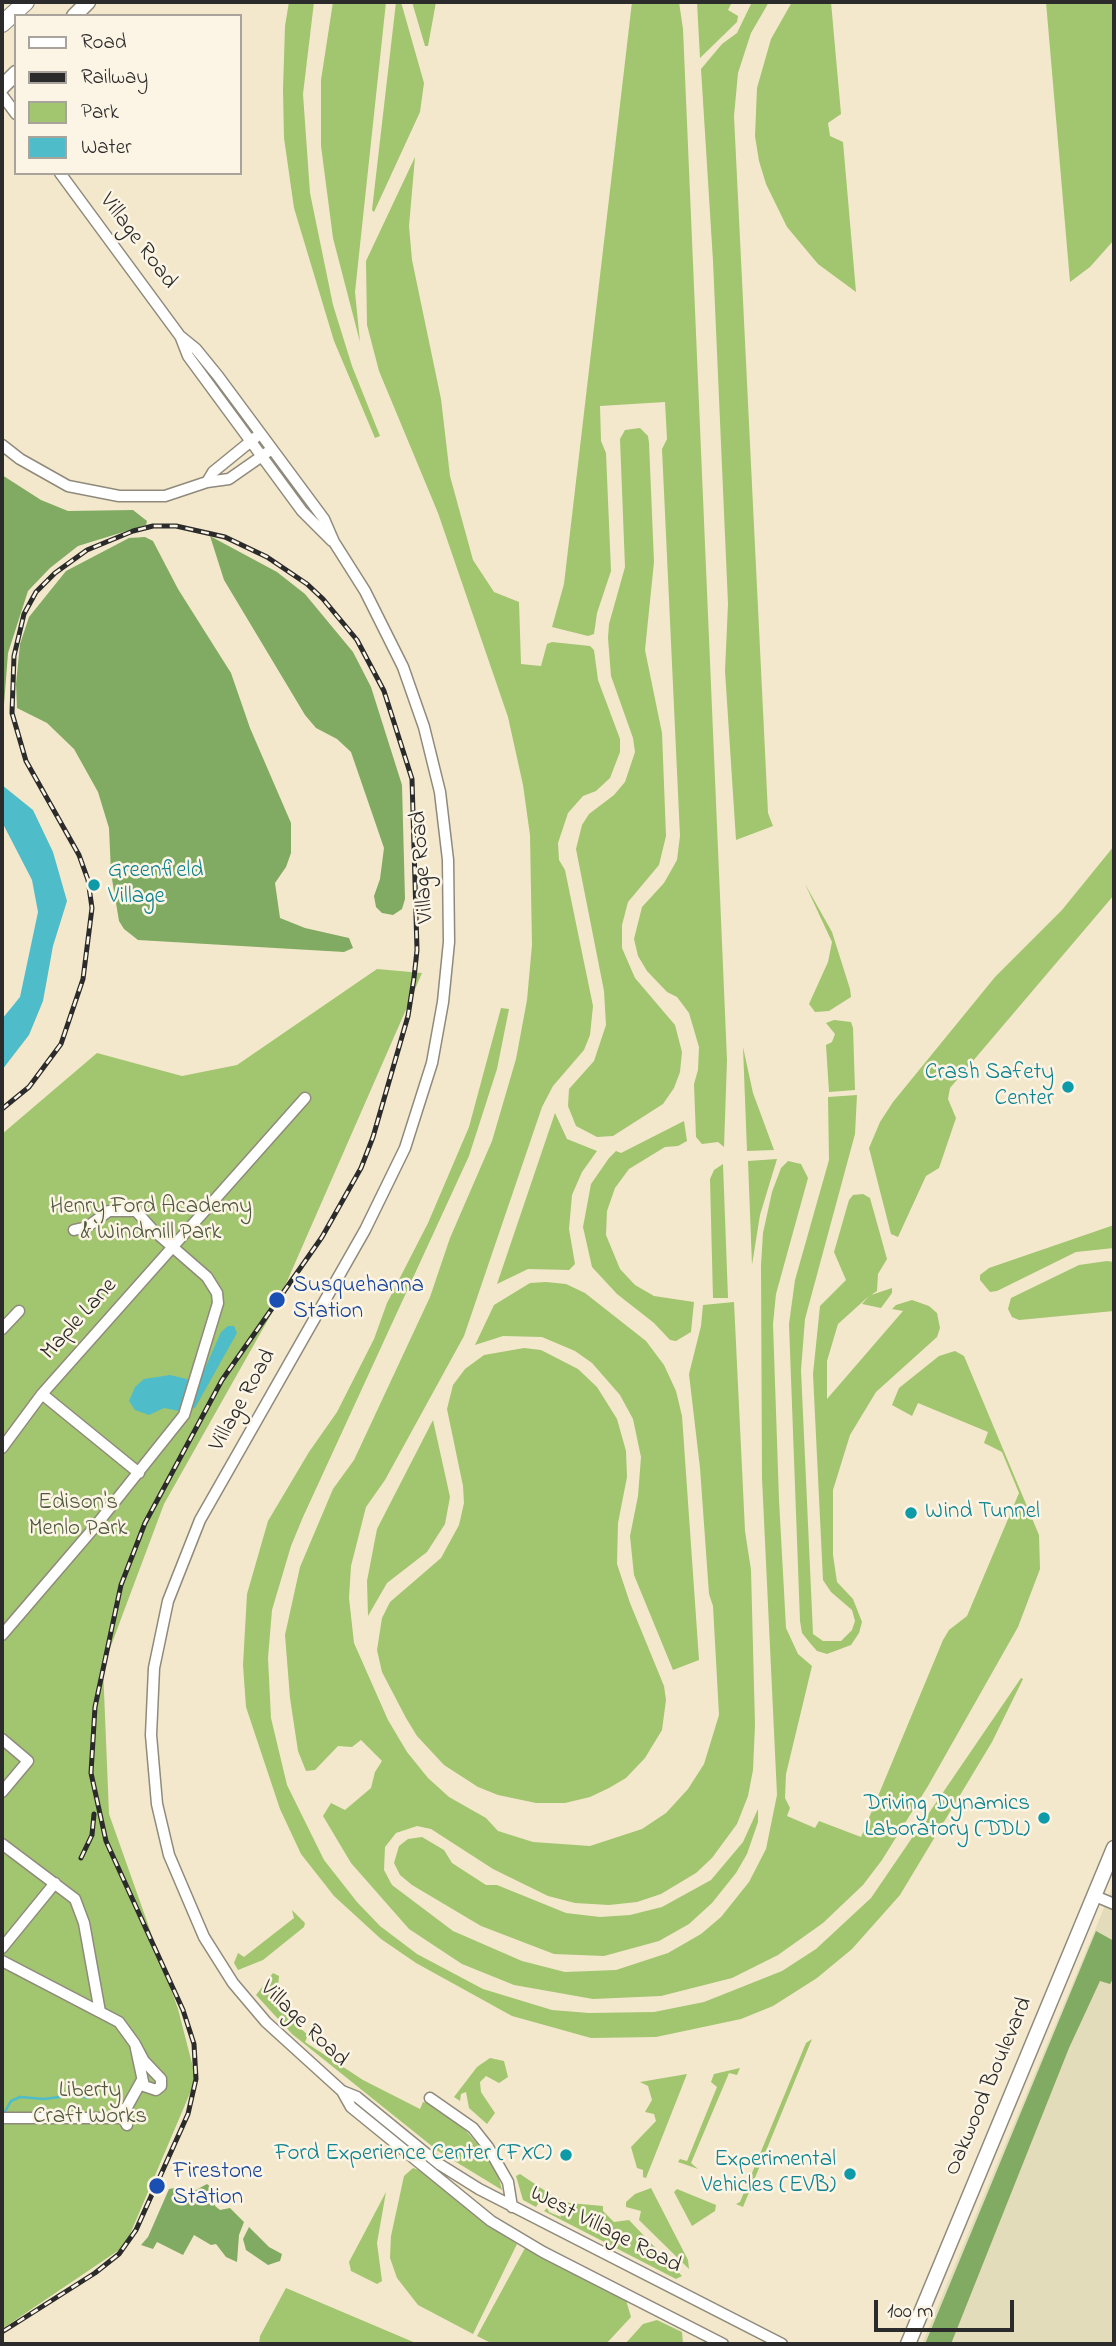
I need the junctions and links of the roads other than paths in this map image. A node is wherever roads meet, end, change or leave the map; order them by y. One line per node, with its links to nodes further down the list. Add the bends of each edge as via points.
1 (26, 2): 2 (highway)
2 (2, 23)
3 (2, 95): 4 (street)
4 (14, 111)
5 (61, 175): 6 (street, Village Road)
6 (180, 336): 7 (street, Village Road, via 196,349); 8 (street, Village Road, via 188,356)
7 (261, 434): 8 (street); 10 (street, Village Road)
8 (251, 441): 11 (street, Village Road); 12 (street)
9 (2, 445): 12 (street, via 68,485 119,496 165,496)
10 (272, 449): 11 (street); 13 (street, Village Road, via 324,519)
11 (262, 456): 12 (street, via 229,479); 13 (street, Village Road, via 316,528)
12 (207, 482)
13 (334, 542): 35 (street, Village Road, via 392,642 433,758 446,827 449,881 443,1002 424,1091 386,1190 207,1508 182,1561 158,1644 150,1735 153,1782 165,1839 204,1937 258,2014)
14 (304, 1098): 16 (street, Maple Lane)
15 (74, 1230): 16 (street, via 87,1227 109,1211 136,1211)
16 (173, 1247): 19 (street, Maple Lane); 21 (street, via 207,1277 217,1293 217,1307 184,1415)
17 (19, 1311): 18 (street)
18 (2, 1329)
19 (42, 1394): 20 (street, Maple Lane); 21 (street)
20 (2, 1448)
21 (139, 1473): 22 (street)
22 (2, 1635)
23 (2, 1739): 24 (street, via 27,1761)
24 (2, 1792)
25 (2, 1844): 27 (street)
26 (1114, 1847): 28 (main road, Oakwood Boulevard)
27 (55, 1883): 30 (street); 32 (street, via 80,1910)
28 (1095, 1896): 29 (street); 44 (main road, Oakwood Boulevard)
29 (1114, 1904)
30 (2, 1948)
31 (2, 1961): 32 (street)
32 (100, 2012): 33 (street, via 118,2022)
33 (135, 2044): 34 (street); 34 (street, via 144,2061 158,2073 161,2086 150,2089)
34 (142, 2080): 38 (street, via 127,2106)
35 (342, 2091): 40 (street, Village Road, via 357,2097); 42 (street, Village Road, via 351,2107 491,2221)
36 (430, 2098): 41 (street, via 473,2129 488,2147 508,2182)
37 (3, 2118): 38 (street)
38 (113, 2118): 39 (street, via 123,2119)
39 (127, 2125)
40 (416, 2145): 41 (street, West Village Road, via 463,2180)
41 (512, 2207): 43 (street, West Village Road)
42 (723, 2344)
43 (782, 2344)
44 (908, 2344)

